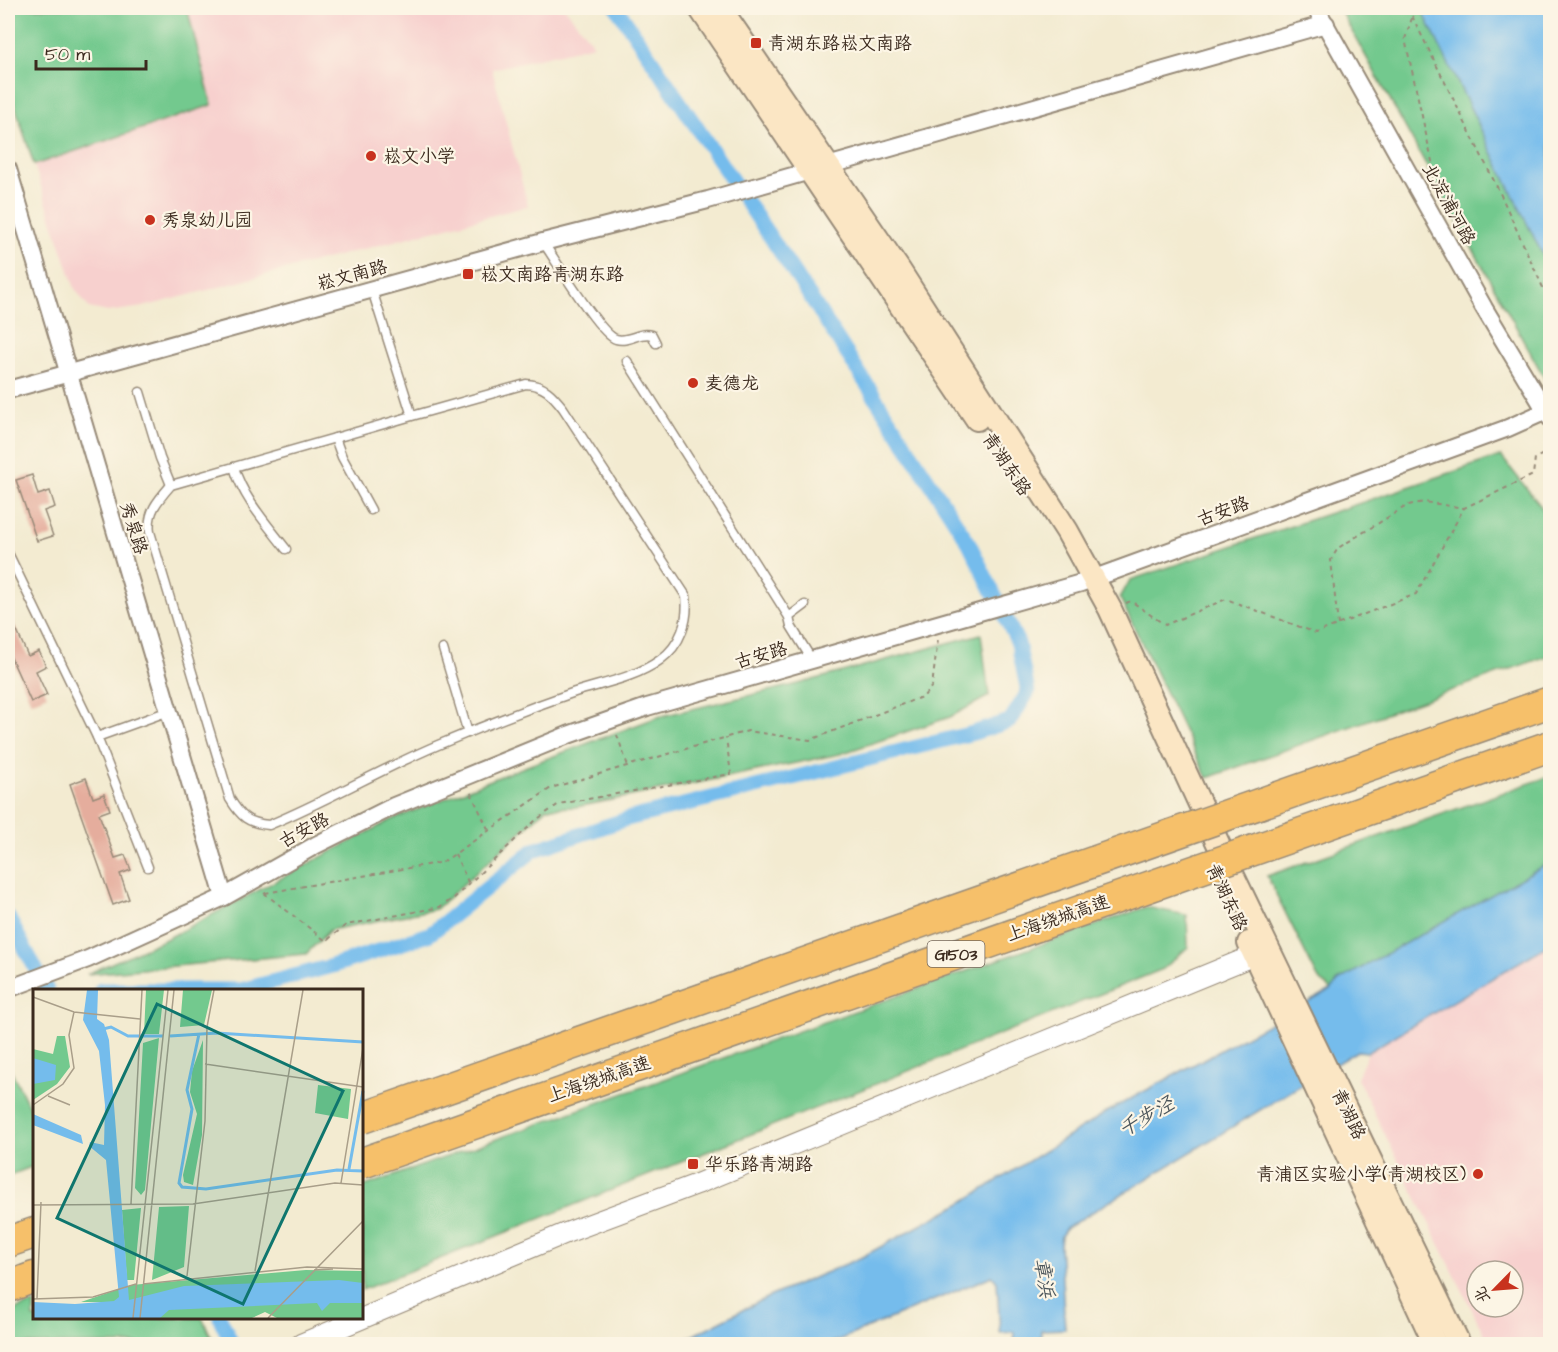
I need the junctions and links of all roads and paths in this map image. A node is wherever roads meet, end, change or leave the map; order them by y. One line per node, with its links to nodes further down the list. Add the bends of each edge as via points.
1 (700, 8): 7 (main road, 青湖东路)
2 (720, 8): 7 (main road, 青湖东路)
3 (1316, 8): 6 (street, 北淀浦河路)
4 (1408, 8): 5 (path)
5 (1413, 17): 9 (path, via 1405,39 1433,166); 12 (path)
6 (1326, 24): 7 (street, 崧文南路); 9 (street, 北淀浦河路)
7 (817, 167): 10 (street, 崧文南路, via 708,200); 28 (main road, 青湖东路)
8 (8, 169): 15 (street, 秀泉路)
9 (1420, 191): 18 (street, 北淀浦河路)
10 (543, 242): 11 (street, 崧文南路); 13 (lane, via 610,336 626,340 647,334)
11 (372, 290): 15 (street, 崧文南路); 19 (lane)
12 (1551, 303)
13 (656, 343)
14 (627, 362): 31 (lane)
15 (68, 374): 16 (street, 崧文南路); 37 (street, 秀泉路)
16 (8, 390)
17 (140, 392): 23 (lane)
18 (1548, 415): 28 (street, 古安路)
19 (412, 416): 20 (lane); 39 (lane, via 526,384 551,392 686,596 684,628 661,659 619,680)
20 (335, 438): 22 (lane); 25 (lane)
21 (1551, 451): 24 (path, via 1535,458 1533,475)
22 (234, 467): 23 (lane); 26 (lane, via 246,496)
23 (171, 485): 39 (lane, via 153,509 150,532 230,799 238,813 254,824 269,825)
24 (1464, 508): 33 (path, via 1416,594); 33 (path, via 1424,502 1408,505 1338,548 1331,560)
25 (371, 510)
26 (286, 549)
27 (8, 553): 40 (lane)
28 (1087, 581): 30 (main road, 青湖东路); 32 (street, 古安路); 51 (main road, 青湖东路)
29 (805, 605): 31 (lane)
30 (1110, 609): 33 (path, via 1131,601 1165,625 1226,600 1316,633); 51 (main road, 青湖东路)
31 (789, 617): 35 (lane)
32 (940, 624): 35 (street, 古安路); 41 (path, via 932,686 924,696 810,740 748,732)
33 (1338, 625)
34 (443, 650): 39 (lane)
35 (812, 660): 38 (street, 古安路)
36 (1551, 702): 54 (highway, G1503, bridge)
37 (169, 711): 40 (lane); 50 (street, 秀泉路)
38 (612, 719): 43 (path); 44 (street, 古安路)
39 (468, 733)
40 (97, 737): 47 (lane)
41 (726, 738): 43 (path); 48 (path, via 731,774 559,804 536,820)
42 (1551, 746): 55 (highway, 上海绕城高速 / G1503, bridge)
43 (628, 766): 45 (path, via 551,788)
44 (463, 777): 45 (path); 49 (street, 古安路, via 316,845)
45 (489, 831): 46 (path)
46 (455, 854): 48 (path); 49 (path, via 443,862)
47 (148, 867)
48 (469, 884): 49 (path, via 440,907 346,925 326,941)
49 (258, 887): 50 (street, 古安路)
50 (224, 897): 52 (street, 古安路, via 88,959)
51 (1262, 952): 53 (main road, 青湖路, via 1300,1013); 53 (main road, via 1276,1001); 60 (street)
52 (8, 989)
53 (1322, 1078): 63 (main road, 青湖路); 64 (main road, 青湖路)
54 (363, 1118)
55 (363, 1162)
56 (33, 1233): 57 (highway)
57 (8, 1242)
58 (33, 1277): 59 (highway)
59 (8, 1287)
60 (363, 1318)
61 (361, 1319): 62 (street)
62 (301, 1344)
63 (1435, 1344)
64 (1459, 1344)

